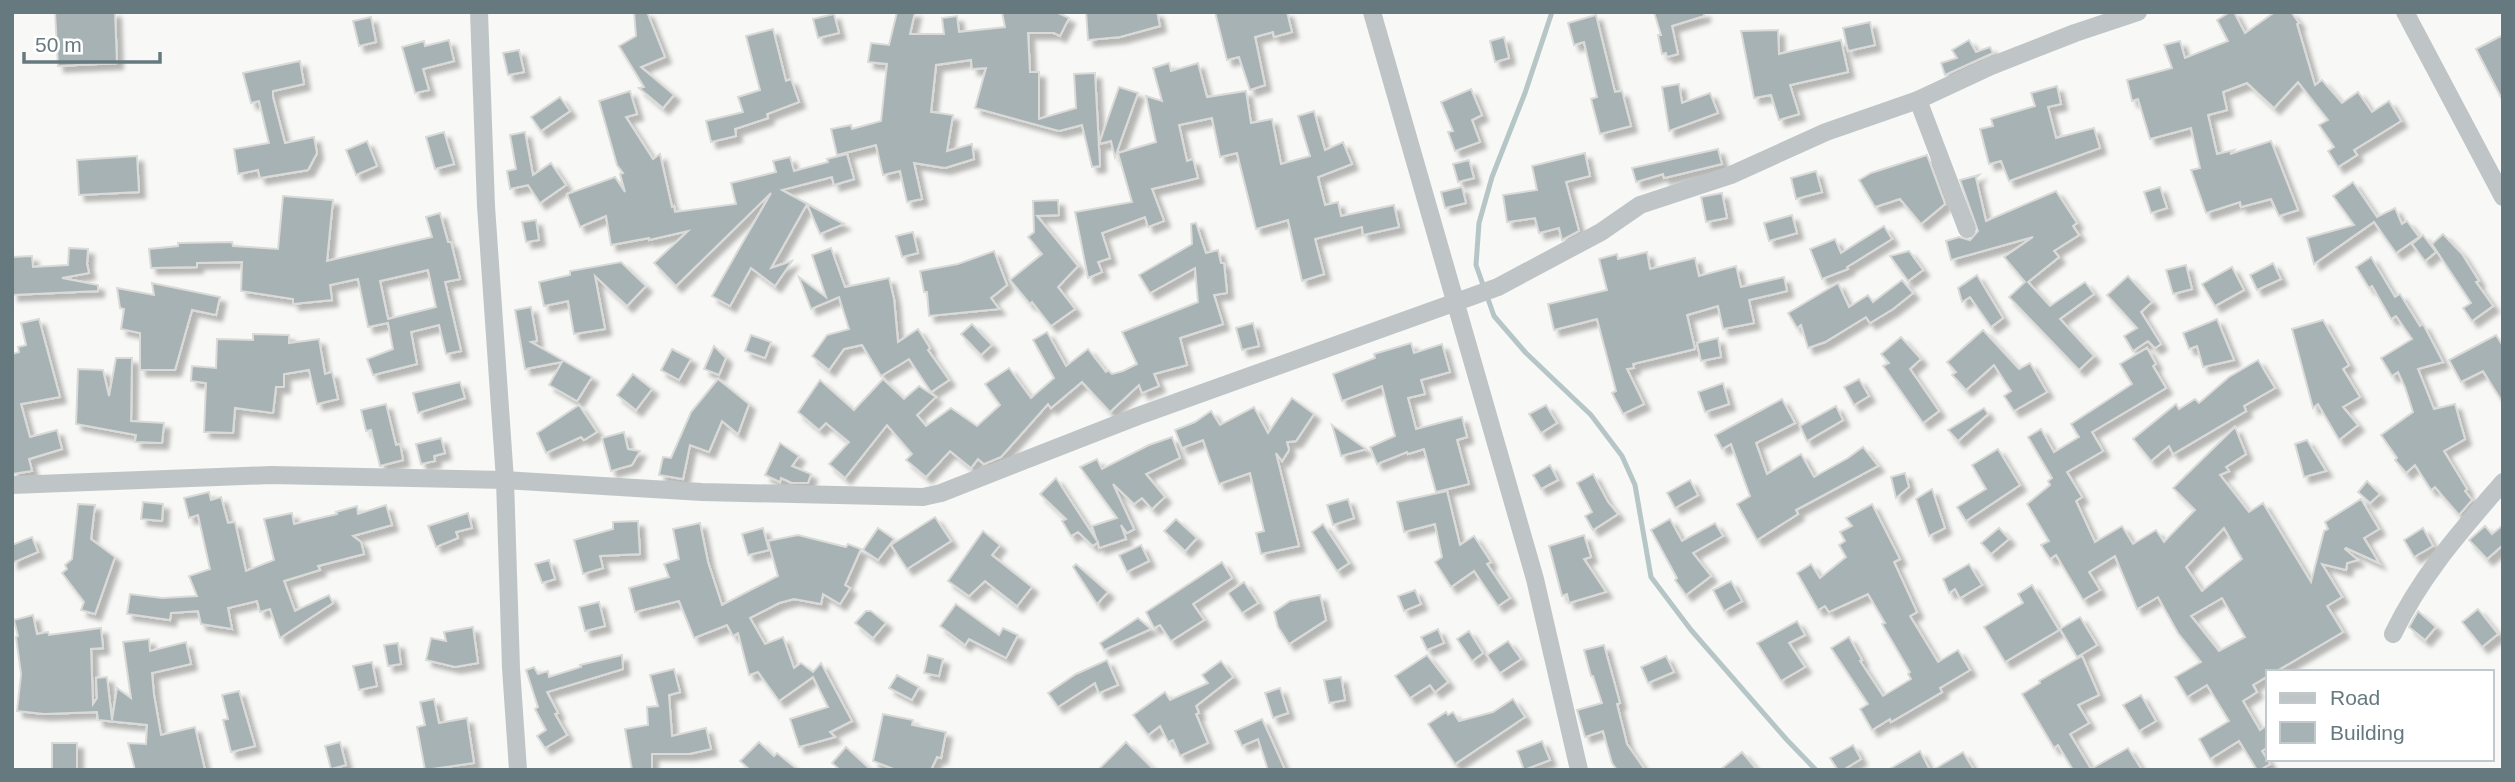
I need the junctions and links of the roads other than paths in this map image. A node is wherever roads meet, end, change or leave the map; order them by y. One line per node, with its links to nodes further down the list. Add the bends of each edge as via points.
1 (479, 12): 9 (street, via 486,206)
2 (1372, 12): 8 (street)
3 (2138, 12): 5 (street, via 1991,66)
4 (2404, 12): 6 (street)
5 (1918, 100): 7 (street); 8 (street, via 1826,132 1731,175 1640,205 1601,232 1498,287)
6 (2503, 197)
7 (1967, 229)
8 (1462, 299): 9 (street, via 923,497 702,492); 14 (street)
9 (505, 480): 11 (street, via 271,475); 13 (street)
10 (2503, 482): 12 (street, via 2436,561)
11 (12, 485)
12 (2393, 635)
13 (519, 770)
14 (1579, 770)

